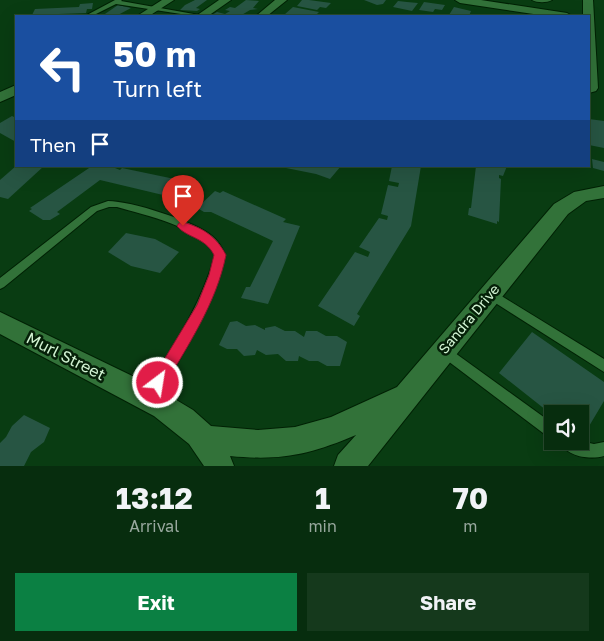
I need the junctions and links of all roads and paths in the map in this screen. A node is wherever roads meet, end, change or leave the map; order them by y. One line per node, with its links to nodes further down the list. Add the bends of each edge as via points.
1 (169, 0): 9 (street)
2 (226, 0): 13 (street)
3 (282, 0): 14 (street)
4 (460, 0): 15 (street)
5 (535, 0): 6 (lane)
6 (549, 0)
7 (588, 0): 16 (street)
8 (118, 1): 9 (lane); 10 (lane)
9 (154, 9): 11 (street); 12 (lane)
10 (90, 15)
11 (144, 15)
12 (194, 15)
13 (203, 15)
14 (263, 15)
15 (560, 15)
16 (592, 20): 17 (street)
17 (590, 88)
18 (15, 90): 19 (street)
19 (0, 98)
20 (604, 192): 22 (street, Sandra Drive, via 581,196 561,209)
21 (0, 284): 26 (lane, via 94,209 108,204 172,222 214,244 220,255 216,275 202,308)
22 (490, 294): 24 (street, Sandra Drive); 25 (lane)
23 (0, 322): 26 (street, Murl Street)
24 (443, 350): 27 (street, Sandra Drive); 28 (lane)
25 (604, 366)
26 (149, 398): 29 (street, Murl Street, via 166,407)
27 (403, 398): 29 (street, via 325,435 259,444); 33 (street, Sandra Drive)
28 (544, 425)
29 (205, 440): 32 (street, Murl Street, via 217,457)
30 (604, 449): 31 (lane, via 597,452)
31 (579, 450)
32 (219, 466)
33 (349, 466)

